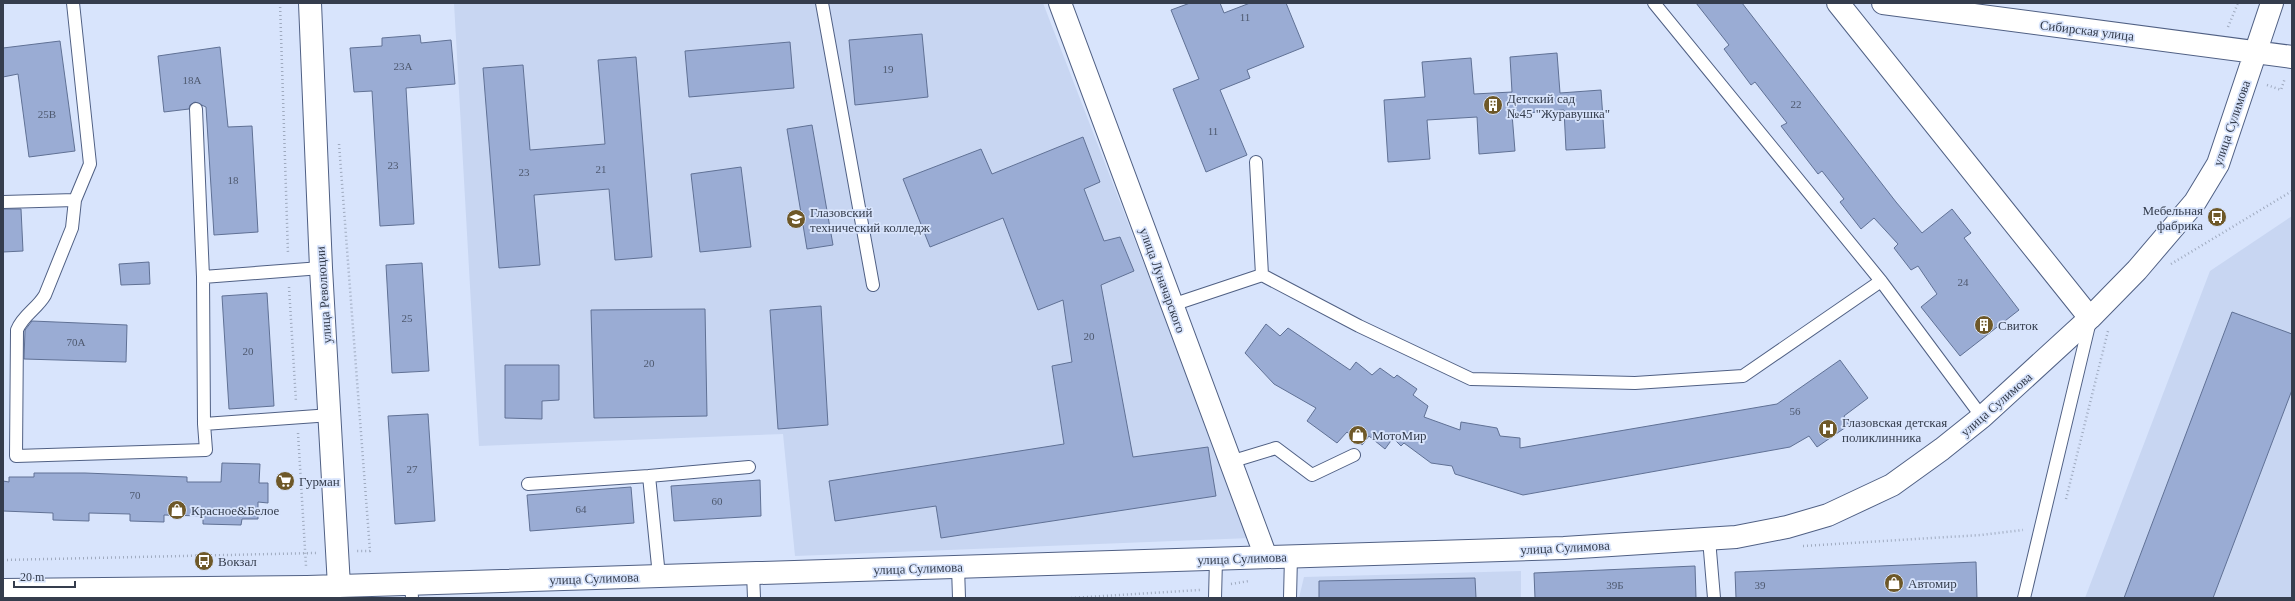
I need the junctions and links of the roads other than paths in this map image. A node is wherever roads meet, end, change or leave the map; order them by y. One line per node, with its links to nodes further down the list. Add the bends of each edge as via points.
1 (73, 3): 13 (lane, via 90,164)
2 (310, 3): 15 (main road, улица Революции)
3 (822, 3): 19 (lane)
4 (1060, 3): 20 (main road, улица Луначарского)
5 (1654, 3): 18 (lane)
6 (1838, 3): 21 (main road)
7 (1883, 3): 9 (main road, Сибирская улица)
8 (2272, 3): 9 (main road, улица Сулимова)
9 (2255, 52): 10 (main road, Сибирская улица); 21 (main road, улица Сулимова, via 2218,164 2195,202 2137,270)
10 (2292, 57)
11 (196, 109): 17 (lane)
12 (1256, 162): 16 (lane)
13 (75, 200): 14 (lane); 24 (lane, via 72,228 45,295 20,322 17,330 16,456 206,450)
14 (3, 202)
15 (320, 268): 17 (lane); 22 (main road, улица Революции)
16 (1262, 275): 18 (lane, via 1359,326 1471,379 1635,383 1743,376); 20 (lane)
17 (203, 277): 24 (lane)
18 (1882, 281): 23 (lane)
19 (873, 285)
20 (1172, 305): 26 (main road, улица Луначарского)
21 (2100, 323): 23 (main road, улица Сулимова); 45 (lane, via 2040,528)
22 (331, 414): 24 (lane); 37 (main road, улица Революции)
23 (1982, 417): 30 (main road, улица Сулимова, via 1892,485 1828,515 1788,527 1736,537)
24 (204, 424)
25 (1354, 455): 26 (lane, via 1312,475 1276,448)
26 (1230, 462): 32 (main road, улица Луначарского)
27 (749, 467): 28 (lane)
28 (649, 476): 29 (lane); 36 (lane)
29 (528, 484)
30 (1709, 539): 31 (main road, улица Сулимова, via 1564,548); 44 (lane)
31 (1291, 556): 32 (main road, улица Сулимова); 43 (lane)
32 (1266, 557): 33 (main road, улица Сулимова)
33 (1216, 559): 34 (main road, улица Сулимова); 42 (lane)
34 (958, 567): 35 (main road, улица Сулимова); 41 (lane)
35 (753, 573): 36 (main road, улица Сулимова); 40 (lane)
36 (659, 576): 39 (main road, улица Сулимова)
37 (339, 586): 38 (main road, улица Сулимова); 39 (main road, улица Сулимова)
38 (3, 590)
39 (411, 591)
40 (754, 598)
41 (960, 598)
42 (1215, 598)
43 (1290, 598)
44 (1714, 598)
45 (2024, 598)

